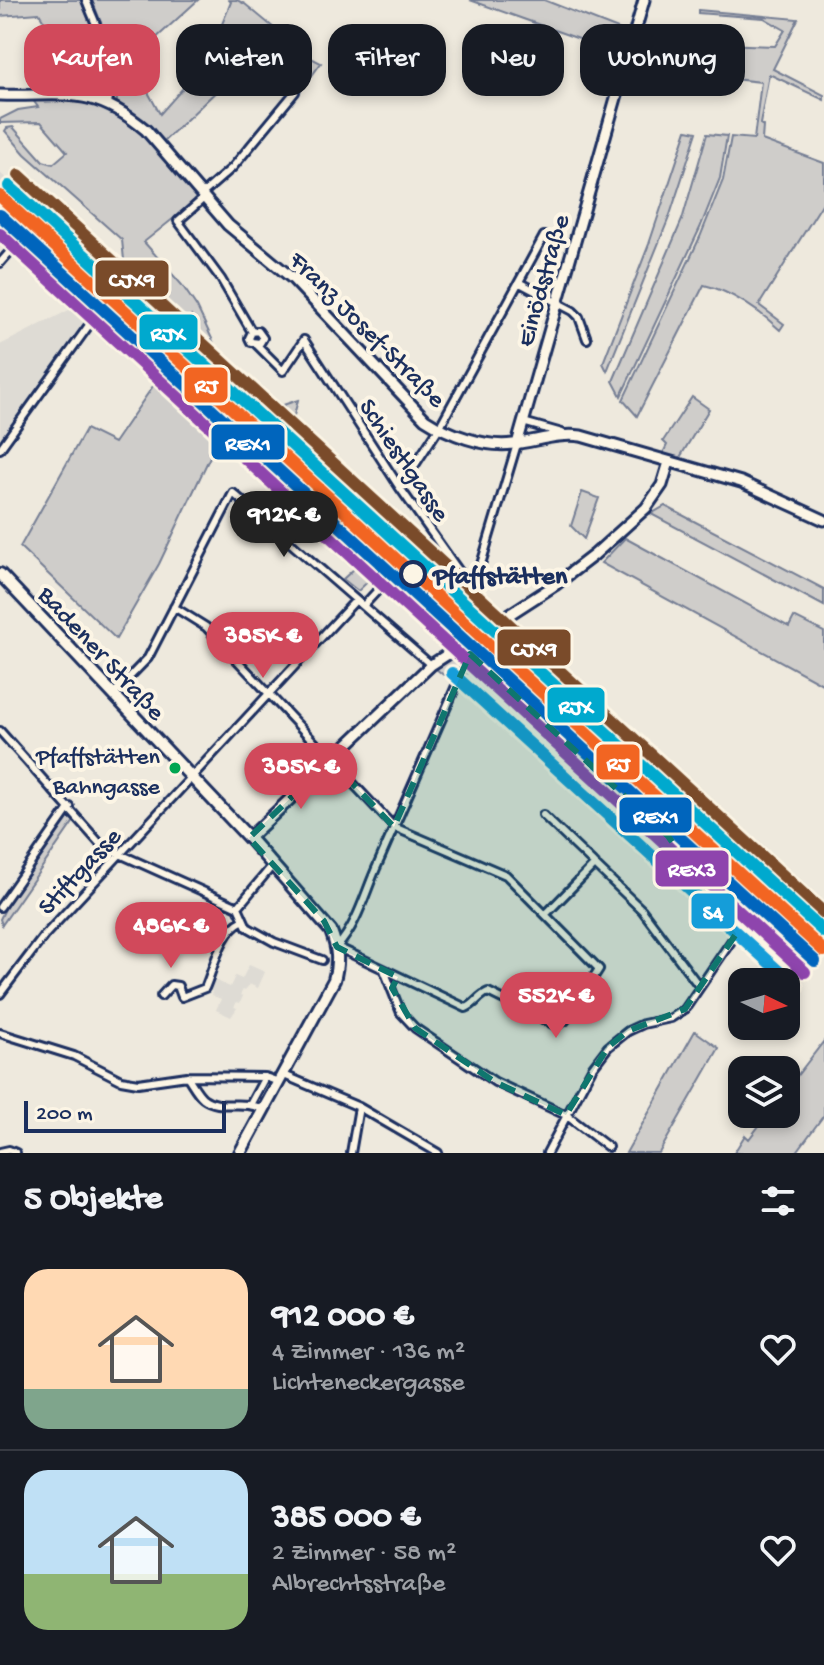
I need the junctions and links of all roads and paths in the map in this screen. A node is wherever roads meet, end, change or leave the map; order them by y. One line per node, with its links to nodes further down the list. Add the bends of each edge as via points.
1 (86, 0): 5 (street, via 112,67)
2 (644, 0): 10 (street, Einödstraße)
3 (0, 95): 5 (street, via 57,94)
4 (292, 96): 6 (street)
5 (108, 103): 6 (street, Franz Josef-Straße, via 146,130)
6 (203, 196): 13 (street, Franz Josef-Straße); 18 (street, Schiestlgasse, via 178,221 221,279 252,332 250,340 283,371 304,340)
7 (544, 236): 9 (street)
8 (0, 263): 16 (street, via 22,238 97,314)
9 (520, 283): 10 (street); 13 (street)
10 (557, 304): 11 (street, via 579,317); 12 (street, Einödstraße)
11 (587, 339)
12 (522, 422): 14 (street); 15 (street, Einödstraße)
13 (439, 428): 15 (street, Franz Josef-Straße, via 496,444); 18 (street)
14 (566, 434): 15 (street, Franz Josef-Straße); 17 (street, Franz Josef-Straße)
15 (517, 444): 20 (street, Einödstraße)
16 (0, 449)
17 (669, 462): 19 (street, Franz Josef-Straße, via 741,482); 28 (street, via 662,485 646,508 594,555)
18 (400, 488): 20 (street, Schiestlgasse, via 468,584)
19 (824, 520)
20 (479, 571)
21 (0, 574): 29 (main road, Badener Straße)
22 (377, 591): 25 (street)
23 (467, 591): 27 (street, bridge, via 475,608)
24 (355, 601): 25 (street); 26 (street, via 233,493); 30 (street, Stiftgasse)
25 (364, 605): 28 (street)
26 (174, 607): 29 (street, via 148,658); 30 (street, via 206,627)
27 (513, 637)
28 (431, 665): 32 (street)
29 (112, 695): 33 (main road, Badener Straße)
30 (269, 696): 32 (street); 33 (street, Stiftgasse)
31 (0, 731): 34 (street)
32 (330, 760): 36 (street); 37 (street)
33 (191, 778): 37 (main road, Badener Straße); 38 (street, Stiftgasse)
34 (70, 807): 38 (street, via 102,846); 41 (street)
35 (543, 815): 39 (street)
36 (394, 827): 43 (street, via 506,875); 45 (street, via 352,927); 49 (street, via 470,654 668,836 736,934)
37 (249, 838): 40 (main road, Badener Straße)
38 (120, 856): 42 (street); 51 (street, Stiftgasse, via 44,936)
39 (595, 864): 43 (street); 49 (street, via 642,910)
40 (272, 866): 42 (street); 45 (main road, Badener Straße, via 324,921)
41 (0, 907)
42 (238, 907): 44 (street)
43 (546, 914): 48 (street, via 599,969 565,1021 555,1025 488,992 466,1008)
44 (242, 921): 46 (street, via 274,942); 52 (street, via 224,941 205,988 182,997 178,986 171,985)
45 (337, 947): 47 (street); 56 (main road, via 334,980)
46 (322, 960)
47 (384, 970): 48 (street); 50 (street)
48 (399, 977): 50 (street)
49 (699, 986): 60 (street, via 685,1009 628,1031 608,1047)
50 (392, 988): 60 (street, via 401,1013 415,1028 495,1082)
51 (0, 994)
52 (161, 996)
53 (0, 1033): 54 (street, via 74,1056 121,1080 138,1083)
54 (187, 1076): 55 (street); 57 (street, via 211,1102)
55 (265, 1077): 56 (street); 57 (street)
56 (282, 1079): 58 (street); 59 (main road)
57 (251, 1103): 59 (street)
58 (359, 1107): 65 (street); 66 (street)
59 (262, 1109): 64 (main road)
60 (566, 1115): 61 (street); 67 (street)
61 (608, 1147)
62 (0, 1152): 63 (street)
63 (16, 1153)
64 (240, 1153)
65 (351, 1153)
66 (438, 1153)
67 (547, 1153)

